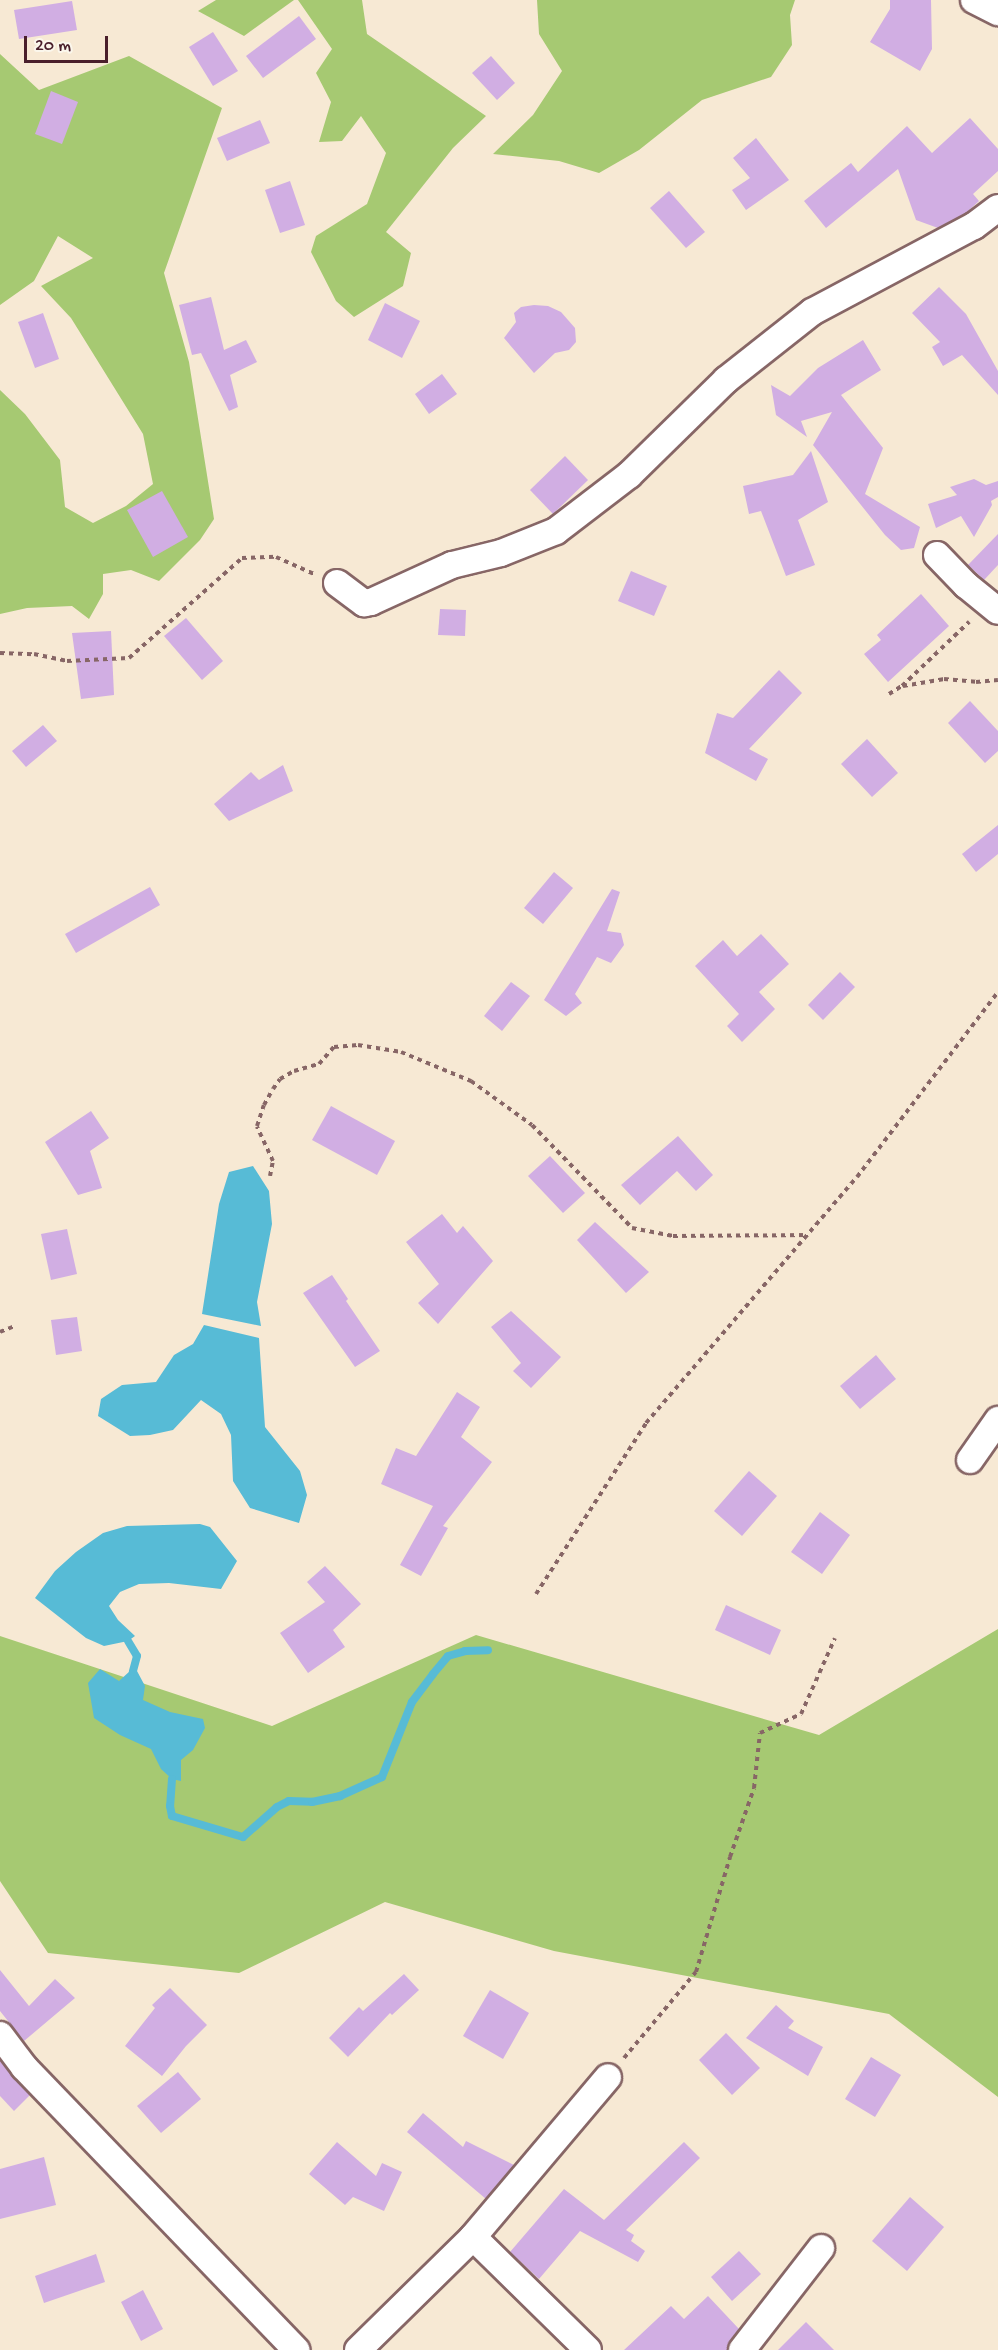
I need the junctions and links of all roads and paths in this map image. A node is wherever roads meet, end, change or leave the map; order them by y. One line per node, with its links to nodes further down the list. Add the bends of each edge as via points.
1 (974, 0): 2 (street)
2 (998, 12)
3 (998, 208): 5 (street, via 975,226 812,312 726,380 629,475 556,531 501,554 452,566 371,602 364,603)
4 (938, 555): 6 (street)
5 (337, 583): 7 (path, via 276,557 242,558 129,657 67,661 34,654)
6 (994, 608): 9 (path, via 957,631)
7 (0, 653)
8 (998, 680): 9 (path, via 944,679)
9 (902, 686): 10 (path)
10 (889, 694)
11 (998, 992): 13 (path)
12 (270, 1176): 13 (path, via 273,1161 257,1126 280,1079 319,1064 334,1047 358,1045 401,1052 471,1081 532,1125 632,1228 673,1236)
13 (808, 1235): 18 (path, via 646,1423)
14 (15, 1326): 15 (path)
15 (0, 1332)
16 (998, 1420): 17 (street)
17 (970, 1460)
18 (536, 1594)
19 (835, 1638): 21 (path, via 801,1714 760,1733 754,1788 696,1972)
20 (0, 2035): 24 (street, via 24,2067)
21 (608, 2077): 22 (street)
22 (473, 2237): 25 (street); 26 (street)
23 (821, 2248): 27 (street)
24 (296, 2350)
25 (358, 2350)
26 (588, 2350)
27 (742, 2350)

